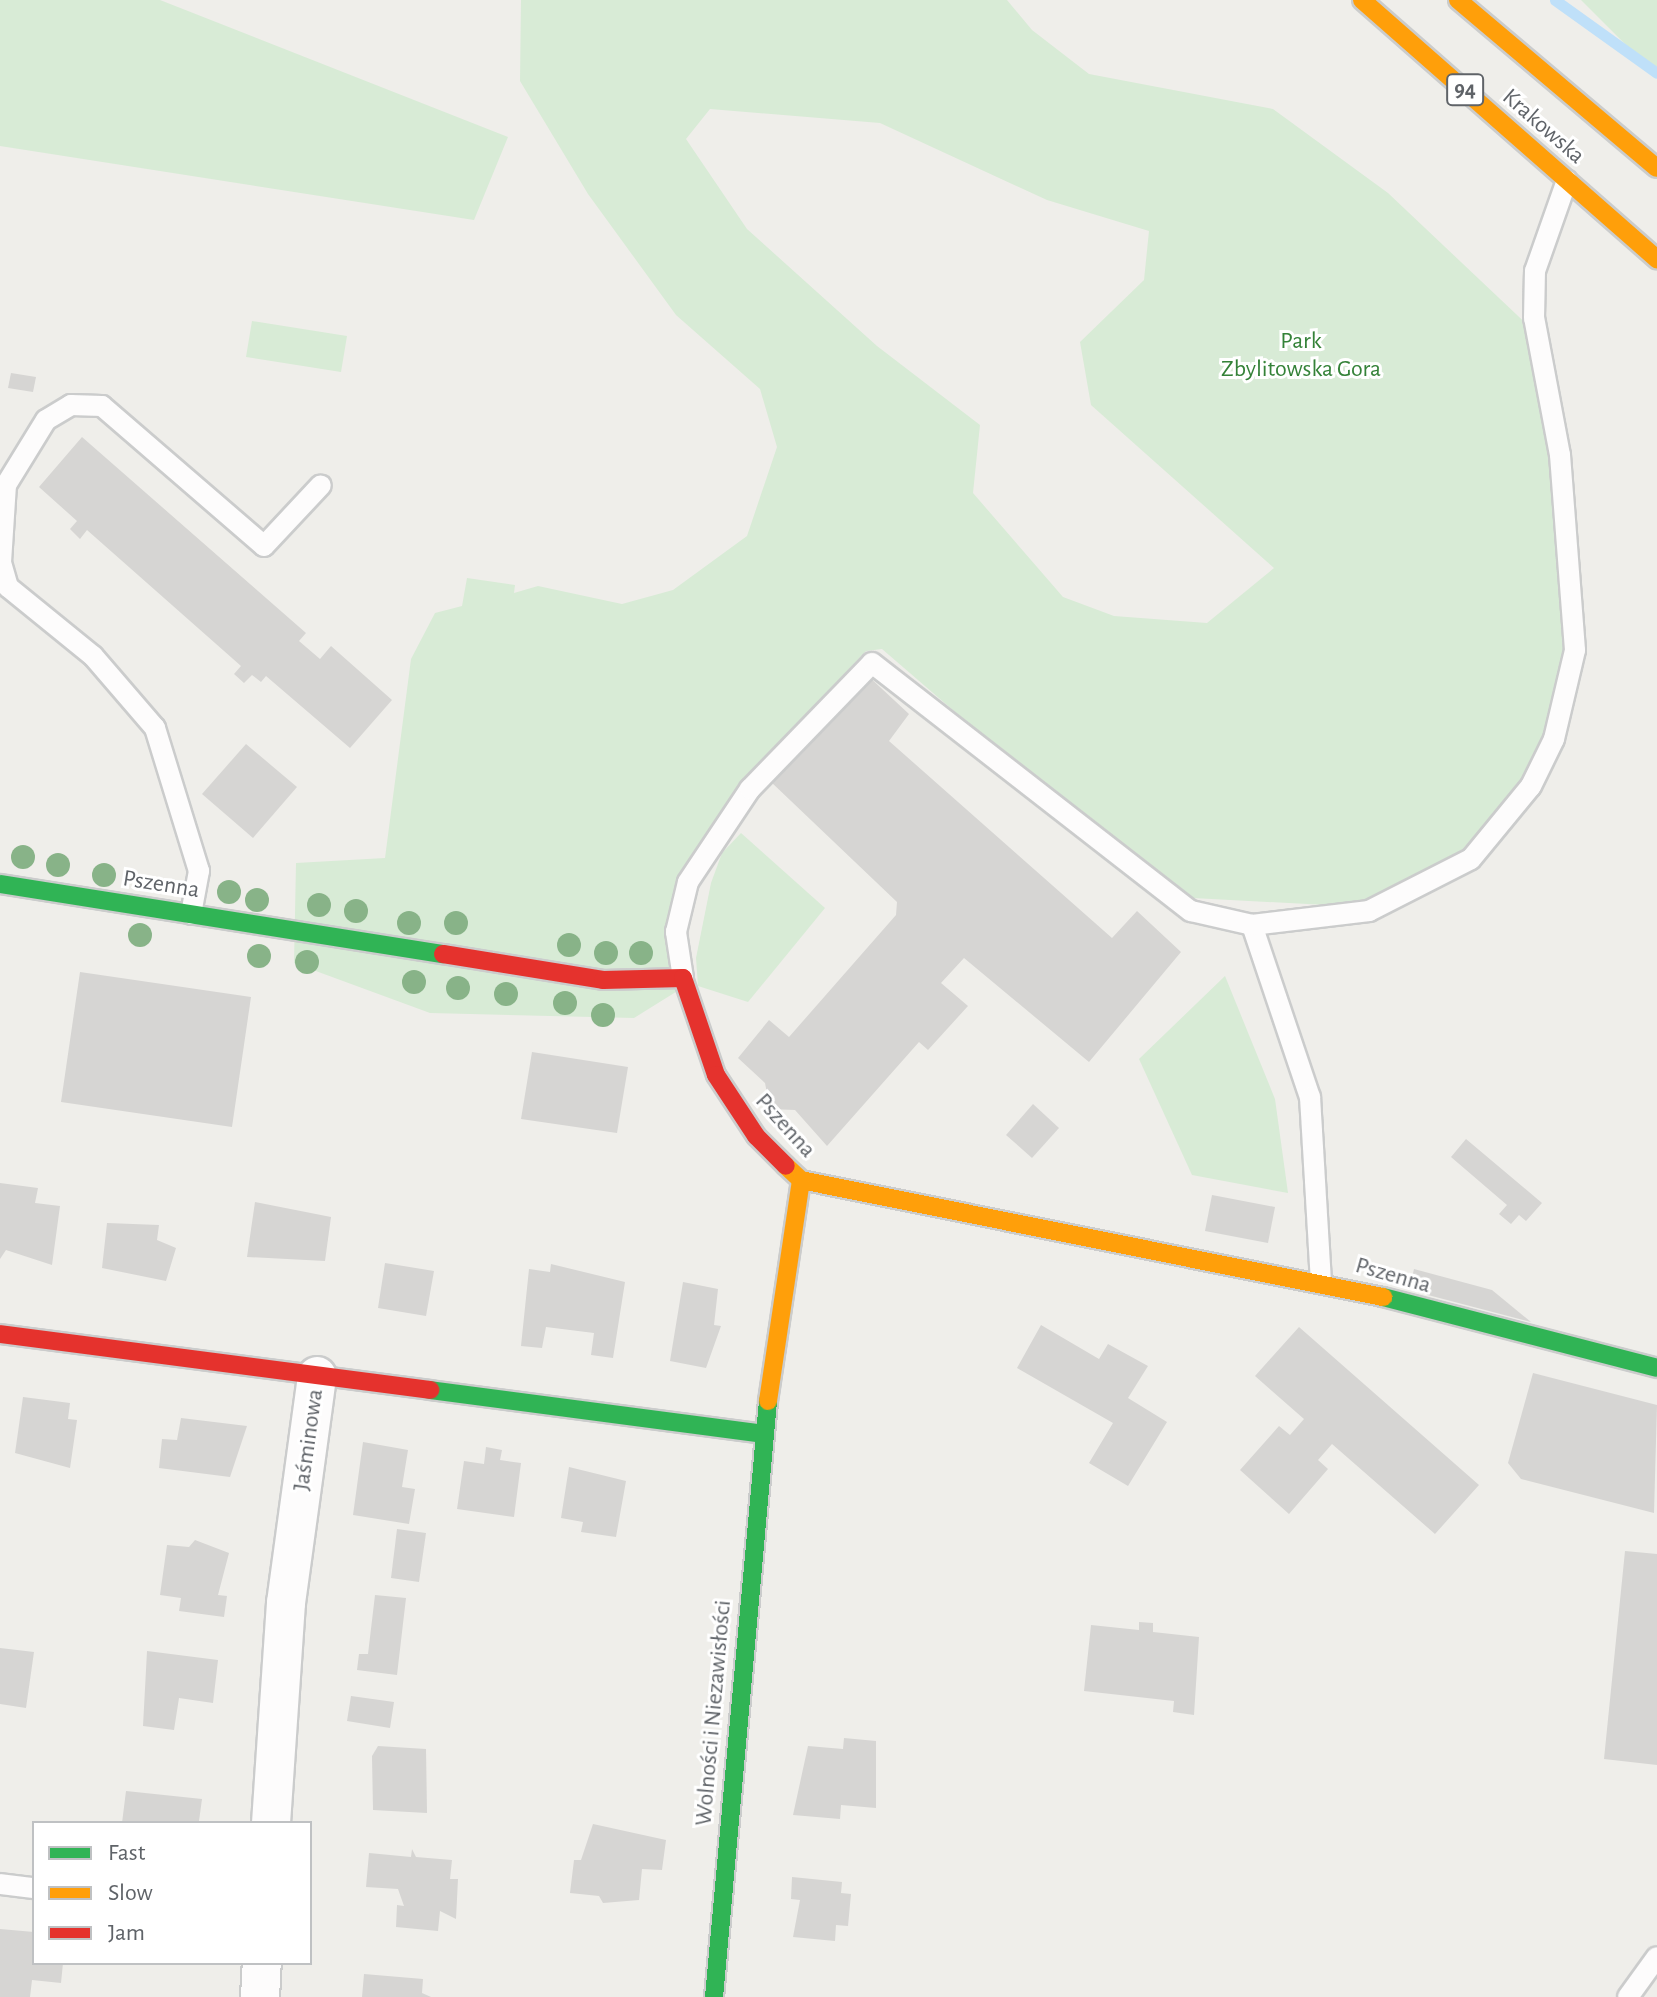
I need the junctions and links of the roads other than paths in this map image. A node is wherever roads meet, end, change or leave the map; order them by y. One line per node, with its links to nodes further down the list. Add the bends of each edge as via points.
1 (1362, 0): 4 (street, Krakowska / 94)
2 (1458, 0): 3 (street, Krakowska)
3 (1657, 168)
4 (1567, 180): 5 (street, Krakowska / 94); 9 (lane, via 1535,271 1534,318 1560,455 1573,593 1575,650 1554,739 1500,832 1471,859 1369,911)
5 (1657, 259)
6 (321, 485): 8 (lane, via 264,546 102,406 71,405 46,420 6,485 1,562 8,587 93,656 155,728 199,871)
7 (0, 884): 8 (street, Pszenna)
8 (191, 914): 10 (street, Pszenna, via 603,980)
9 (1252, 925): 10 (lane, via 1191,911 872,663 750,789 688,882 676,932); 12 (lane, via 1310,1097)
10 (683, 978): 11 (street, Pszenna, via 716,1075 756,1136)
11 (801, 1180): 12 (street, Pszenna); 16 (street, Wolności i Niezawisłości)
12 (1321, 1281): 14 (street, Pszenna)
13 (0, 1334): 15 (street, Jaśminowa)
14 (1657, 1368)
15 (317, 1376): 16 (street); 17 (street, Jaśminowa, via 286,1603)
16 (763, 1434): 23 (street, Wolności i Niezawisłości)
17 (271, 1821)
18 (0, 1884): 19 (lane)
19 (32, 1888)
20 (1657, 1957): 24 (lane)
21 (262, 1965): 22 (street)
22 (260, 1997)
23 (714, 1997)
24 (1628, 1997)

